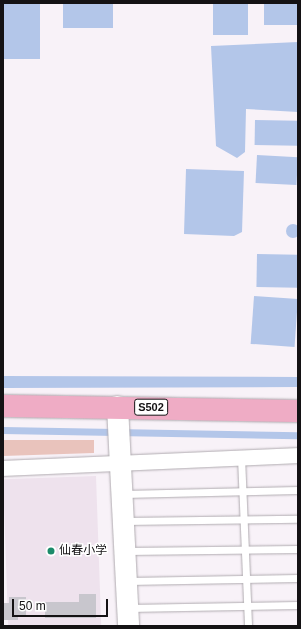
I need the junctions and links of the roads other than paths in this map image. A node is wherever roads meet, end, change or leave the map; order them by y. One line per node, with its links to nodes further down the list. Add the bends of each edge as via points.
1 (3, 406): 2 (main road, S502)
2 (117, 406): 3 (main road, S502); 6 (street)
3 (298, 411)
4 (298, 455): 5 (street)
5 (241, 457): 6 (street); 9 (lane)
6 (121, 464): 7 (street); 10 (street)
7 (3, 468)
8 (298, 490): 9 (lane)
9 (243, 491): 10 (lane); 12 (lane)
10 (123, 494): 13 (street)
11 (298, 519): 12 (lane)
12 (244, 520): 13 (lane); 14 (lane)
13 (124, 521): 16 (street)
14 (245, 549): 15 (lane); 16 (lane); 18 (lane)
15 (298, 549)
16 (125, 551): 19 (street)
17 (298, 578): 18 (lane)
18 (246, 579): 19 (lane); 21 (lane)
19 (126, 580): 22 (street)
20 (298, 604): 21 (lane)
21 (247, 606): 22 (lane); 23 (lane)
22 (128, 617)
23 (248, 626)

